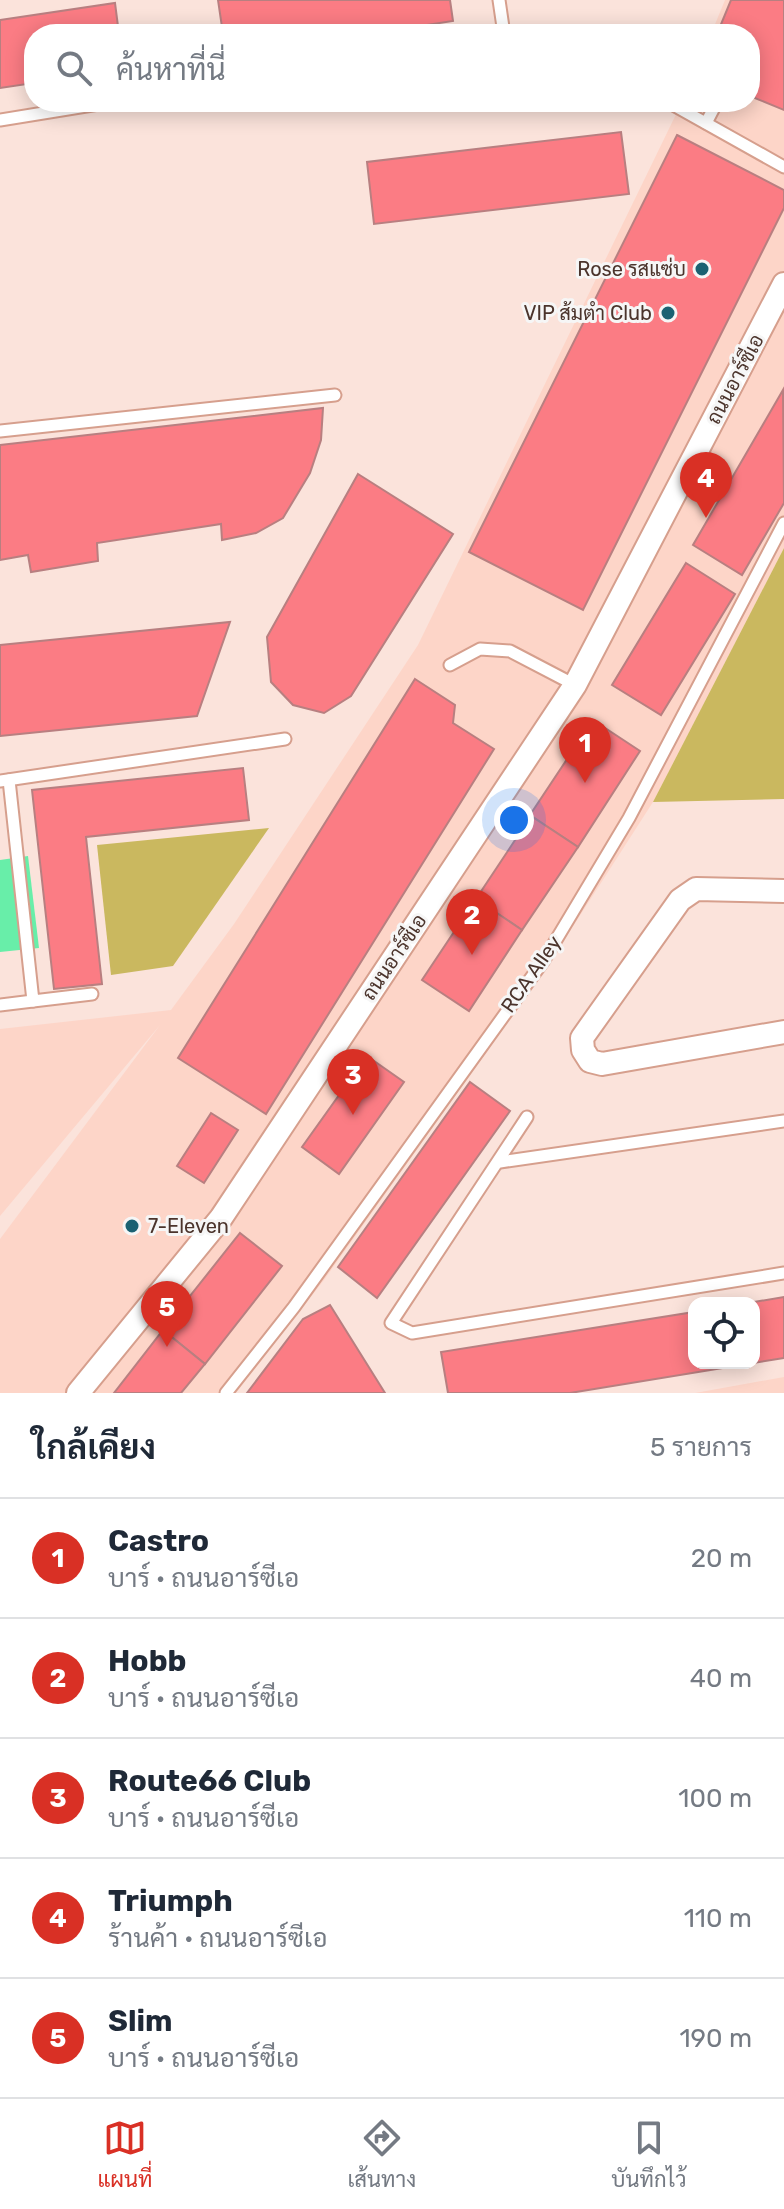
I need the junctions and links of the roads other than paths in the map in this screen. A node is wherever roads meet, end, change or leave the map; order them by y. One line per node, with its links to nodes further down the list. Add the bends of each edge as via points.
1 (499, 0): 2 (lane)
2 (503, 24)
3 (49, 112): 6 (lane)
4 (691, 112): 7 (lane)
5 (712, 112): 7 (lane)
6 (0, 120)
7 (706, 123): 8 (lane)
8 (784, 167)
9 (784, 284): 14 (street, ถนนอาร์ซีเอ)
10 (335, 395): 11 (lane)
11 (0, 431)
12 (784, 523): 27 (lane, RCA Alley, via 629,818 544,960)
13 (450, 665): 14 (lane, via 480,649 510,651)
14 (575, 685): 26 (street, ถนนอาร์ซีเอ, via 221,1218)
15 (285, 739): 16 (lane)
16 (4, 780): 19 (lane)
17 (784, 891): 21 (street, via 696,889 680,900 582,1038 590,1061 602,1064)
18 (92, 994): 19 (lane)
19 (33, 1001): 20 (lane)
20 (0, 1005)
21 (784, 1032)
22 (527, 1117): 24 (lane)
23 (784, 1121): 24 (lane)
24 (500, 1162): 25 (lane, via 391,1323 412,1333)
25 (784, 1273)
26 (78, 1393)
27 (226, 1393)

